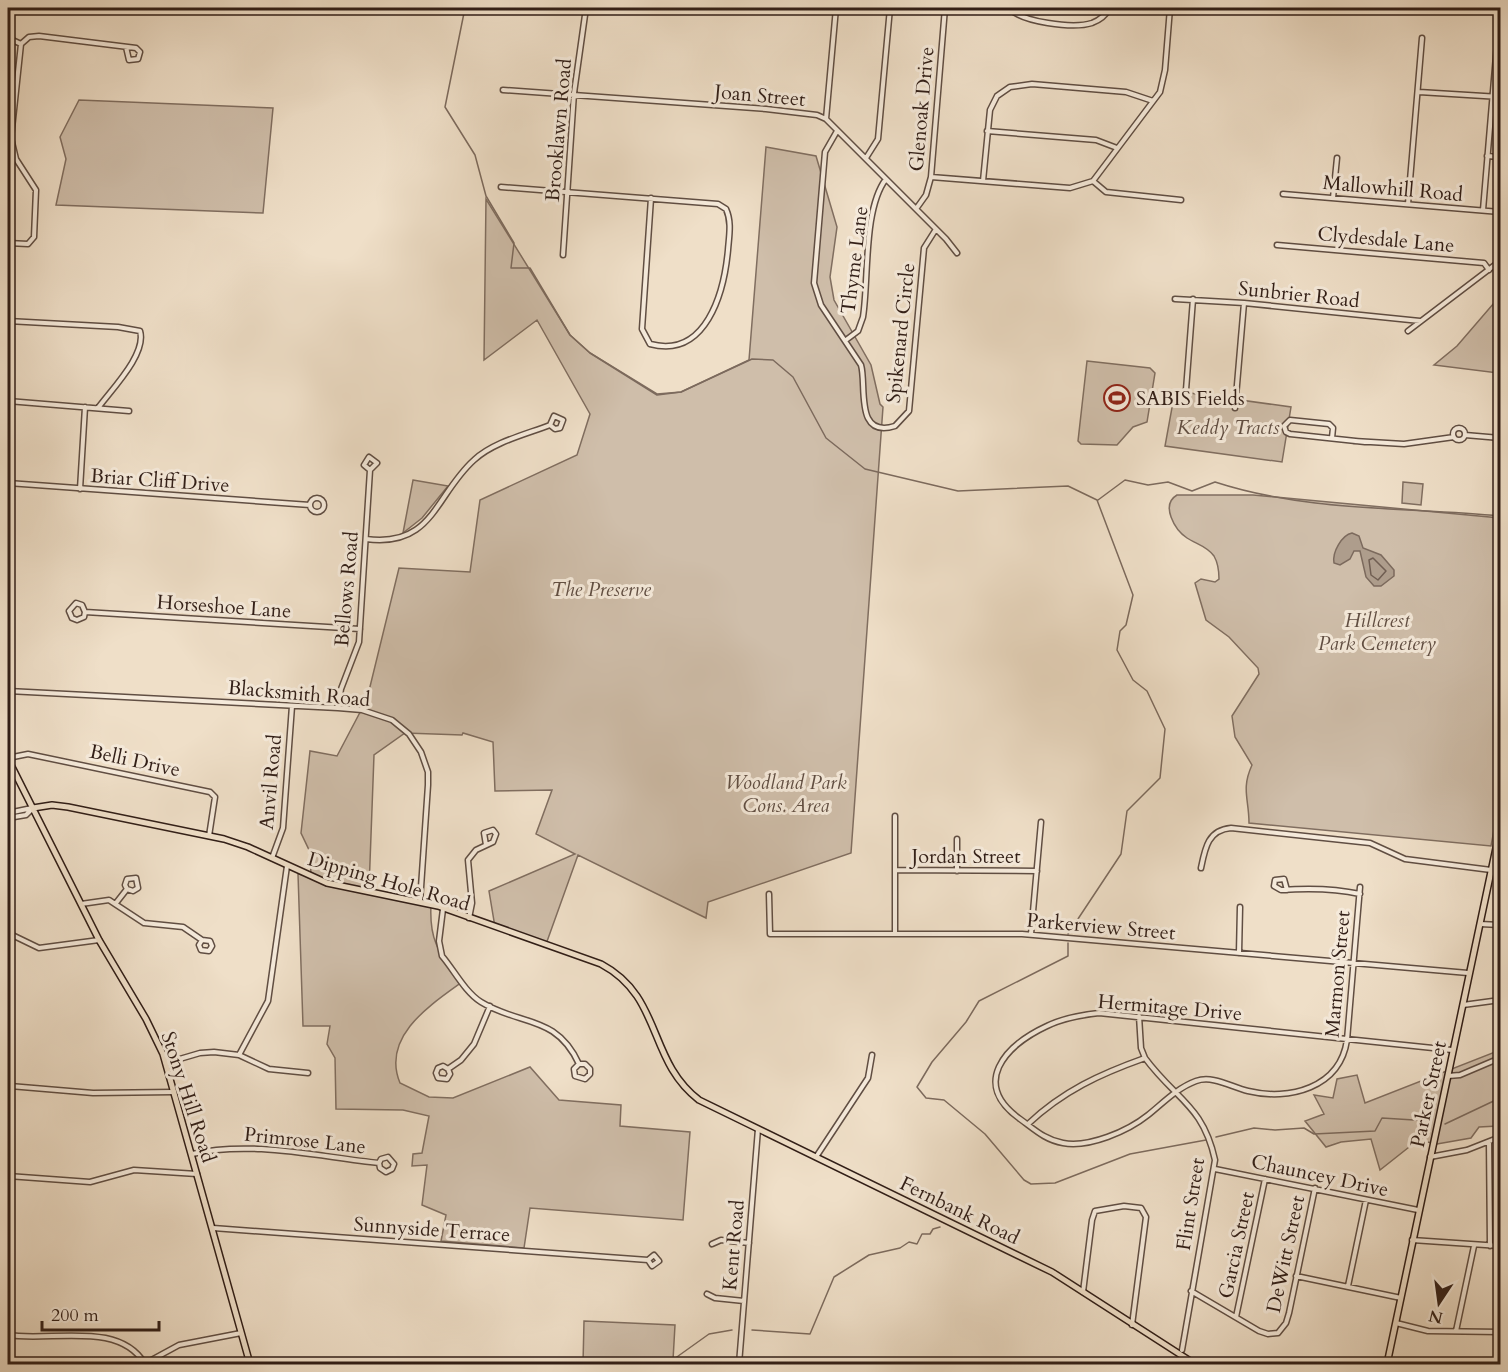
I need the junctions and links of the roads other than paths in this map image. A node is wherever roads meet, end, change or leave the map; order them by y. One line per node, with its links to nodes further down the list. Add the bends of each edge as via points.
1 (586, 8): 15 (street, Brooklawn Road)
2 (835, 8): 19 (street)
3 (890, 8): 25 (street, via 878,139)
4 (945, 8): 27 (street, Glenoak Drive)
5 (1009, 8): 6 (street, via 1025,19 1083,24 1101,18)
6 (1110, 8)
7 (1170, 8): 18 (street, via 1164,77)
8 (1500, 8): 16 (street)
9 (8, 38): 11 (street)
10 (1422, 38): 14 (street)
11 (21, 44): 12 (street, via 29,37 39,36); 42 (street, via 11,138 16,159 36,190 34,237 30,244)
12 (126, 47)
13 (503, 90): 15 (street, Joan Street)
14 (1419, 92): 16 (street); 37 (street)
15 (574, 94): 19 (street, Joan Street, via 766,108); 32 (street, Brooklawn Road)
16 (1492, 96): 17 (street); 23 (street)
17 (1500, 97)
18 (1153, 101): 21 (street, via 1126,92 1018,84 997,96); 22 (street)
19 (826, 119): 20 (street, Joan Street)
20 (837, 131): 25 (street, Joan Street); 54 (street, Spikenard Circle, via 825,152 814,283 821,305)
21 (987, 131): 22 (street, via 1092,140); 29 (street)
22 (1117, 148): 30 (street)
23 (1487, 156): 24 (street); 39 (street)
24 (1500, 157)
25 (866, 158): 28 (street, Joan Street)
26 (1337, 158): 35 (street)
27 (931, 177): 29 (street); 38 (street, Glenoak Drive, via 926,195)
28 (886, 179): 38 (street, Joan Street); 54 (street, Thyme Lane, via 874,209 864,317 858,331)
29 (983, 181): 30 (street, via 1070,188)
30 (1093, 181): 36 (street, via 1106,192)
31 (501, 187): 32 (street)
32 (567, 191): 34 (street); 45 (street, Brooklawn Road)
33 (1282, 194): 35 (street, Mallowhill Road)
34 (651, 198): 34 (street, via 718,204 730,216 720,298 694,336 671,347 650,344 642,329)
35 (1333, 198): 37 (street, Mallowhill Road)
36 (1181, 200)
37 (1408, 204): 39 (street, Mallowhill Road)
38 (916, 209): 41 (street, Joan Street)
39 (1483, 210): 40 (street, Mallowhill Road)
40 (1500, 212)
41 (936, 230): 44 (street, Joan Street); 54 (street, Spikenard Circle, via 924,248 909,411 895,426 879,426 867,417 861,365)
42 (8, 243)
43 (1277, 245): 47 (street, Clydesdale Lane, via 1484,264)
44 (957, 253)
45 (562, 255)
46 (1500, 261): 47 (street)
47 (1489, 270): 52 (street)
48 (1175, 299): 49 (street, Sunbrier Road)
49 (1193, 299): 50 (street, Sunbrier Road); 56 (street)
50 (1244, 303): 52 (street, Sunbrier Road); 59 (street)
51 (8, 321): 58 (street, via 140,330 137,355)
52 (1420, 321): 53 (street)
53 (1408, 331)
54 (846, 340)
55 (8, 401): 57 (street)
56 (1185, 403)
57 (85, 407): 58 (street); 68 (street)
58 (98, 408): 60 (street)
59 (1235, 408)
60 (129, 411)
61 (550, 425): 70 (street, via 476,458 434,514 415,531 396,540)
62 (1465, 435): 63 (street, via 1461,440); 63 (street, via 1464,430 1457,428); 65 (street)
63 (1454, 437): 64 (street, via 1404,444)
64 (1332, 438): 64 (street, via 1290,434 1284,426 1290,420 1329,424 1333,428)
65 (1500, 438)
66 (370, 470): 70 (street, Bellows Road)
67 (8, 483): 68 (street, Briar Cliff Drive)
68 (80, 489): 69 (street, Briar Cliff Drive)
69 (310, 505)
70 (366, 539): 72 (street, Bellows Road)
71 (86, 612): 71 (street, Horseshoe Lane, via 77,620 69,611 76,603); 72 (street, Horseshoe Lane)
72 (360, 629): 75 (street, Bellows Road)
73 (8, 691): 74 (street, Blacksmith Road)
74 (291, 706): 75 (street, Blacksmith Road); 85 (street, Anvil Road, via 283,828)
75 (338, 708): 98 (street, Blacksmith Road, via 362,710 392,720 409,734 421,752 429,785)
76 (8, 759): 77 (main road, Stony Hill Road); 82 (street, Belli Drive, via 28,754 210,792 215,803)
77 (33, 808): 78 (street, via 26,815); 82 (main road, Dipping Hole Road, via 68,807); 100 (main road, Stony Hill Road)
78 (8, 816)
79 (895, 816): 88 (street)
80 (1041, 822): 92 (street)
81 (1500, 830): 89 (main road, Parker Street)
82 (209, 836): 85 (main road, Dipping Hole Road)
83 (957, 839): 91 (street)
84 (486, 845): 103 (street, via 468,860 472,903)
85 (272, 858): 86 (main road, Dipping Hole Road)
86 (287, 866): 98 (main road, Dipping Hole Road, via 340,886); 120 (street, via 268,1001)
87 (1201, 868): 89 (street, via 1209,839 1231,828 1370,843 1405,859)
88 (895, 870): 91 (street, Jordan Street); 107 (street)
89 (1492, 870): 90 (street); 104 (main road, Parker Street)
90 (1500, 870)
91 (957, 871): 92 (street, Jordan Street)
92 (1037, 871): 108 (street)
93 (1360, 887): 97 (street, Marmon Street)
94 (127, 889): 99 (street)
95 (1287, 890): 97 (street, via 1324,888)
96 (770, 894): 107 (street, Parkerview Street, via 770,934)
97 (1360, 894): 112 (street, Marmon Street)
98 (420, 902): 102 (main road, Dipping Hole Road)
99 (116, 903): 100 (street, via 101,900); 110 (street, via 144,923 183,927)
100 (81, 904): 109 (main road, Stony Hill Road)
101 (1240, 907): 111 (street)
102 (443, 909): 103 (main road, Dipping Hole Road); 116 (street, via 439,941 442,956 472,993)
103 (469, 918): 133 (main road, Dipping Hole Road, via 612,970 640,999 676,1078)
104 (1480, 924): 105 (street); 113 (main road, Parker Street)
105 (1500, 925)
106 (8, 933): 109 (street, via 39,948)
107 (895, 933): 108 (street, Parkerview Street)
108 (1031, 934): 111 (street, Parkerview Street)
109 (99, 940): 124 (main road, Stony Hill Road)
110 (202, 940)
111 (1239, 953): 112 (street, Parkerview Street)
112 (1353, 963): 113 (street, Parkerview Street); 118 (street, Marmon Street)
113 (1468, 973): 115 (main road, Parker Street)
114 (1500, 1000): 115 (street)
115 (1461, 1005): 119 (main road, Parker Street)
116 (490, 1006): 125 (street, via 554,1030); 126 (street, via 474,1044)
117 (1138, 1016): 118 (street, Hermitage Drive); 122 (street); 134 (street, Hermitage Drive, via 1099,1013 1073,1017 1037,1031 1010,1053 995,1076 996,1094)
118 (1347, 1040): 119 (street, Hermitage Drive); 132 (street, Marmon Street, via 1336,1070 1305,1090 1268,1094 1209,1079 1192,1082)
119 (1452, 1050): 128 (main road, Parker Street)
120 (239, 1055): 124 (street, via 206,1052); 127 (street, via 269,1069)
121 (872, 1055): 140 (street, via 868,1077)
122 (1145, 1058): 132 (street, Flint Street); 134 (street, via 1074,1087)
123 (1500, 1058): 128 (street, via 1460,1075)
124 (166, 1063): 131 (main road, Stony Hill Road)
125 (579, 1064): 125 (street, via 574,1074 580,1079 587,1078 589,1067)
126 (448, 1069)
127 (308, 1073)
128 (1447, 1076): 139 (main road, Parker Street)
129 (8, 1080): 130 (street)
130 (9, 1089): 131 (street)
131 (175, 1092): 138 (main road, Stony Hill Road)
132 (1175, 1092): 134 (street, Hermitage Drive, via 1145,1117 1081,1144 1050,1140); 142 (street, Flint Street, via 1203,1122 1212,1144)
133 (702, 1101): 135 (main road, Fernbank Road)
134 (1028, 1124)
135 (758, 1129): 140 (main road, Fernbank Road); 151 (street, Kent Road)
136 (1500, 1137): 137 (street)
137 (1489, 1142): 139 (street); 154 (street)
138 (192, 1154): 141 (street, Primrose Lane, via 243,1148); 143 (main road, Stony Hill Road)
139 (1430, 1156): 148 (main road, Parker Street)
140 (816, 1157): 160 (main road, Fernbank Road, via 1052,1272)
141 (379, 1163)
142 (1215, 1168): 145 (street, Chauncey Drive); 159 (street, Flint Street)
143 (198, 1174): 144 (street, via 134,1170 90,1182); 149 (main road, Stony Hill Road)
144 (8, 1176)
145 (1265, 1179): 146 (street, Chauncey Drive); 164 (street, Garcia Street)
146 (1315, 1188): 147 (street, Chauncey Drive); 157 (street, DeWitt Street)
147 (1366, 1200): 148 (street, Chauncey Drive); 158 (street)
148 (1418, 1210): 150 (main road, Parker Street)
149 (213, 1228): 156 (street, Sunnyside Terrace); 169 (main road, Stony Hill Road)
150 (1412, 1240): 153 (street); 162 (main road, Parker Street)
151 (749, 1243): 152 (street, via 721,1240); 163 (street, Kent Road)
152 (712, 1244)
153 (1474, 1246): 154 (street); 167 (street)
154 (1490, 1246): 155 (street)
155 (1500, 1246)
156 (648, 1260)
157 (1296, 1276): 158 (street); 164 (street, DeWitt Street, via 1286,1323 1278,1333 1264,1334)
158 (1348, 1286): 162 (street)
159 (1191, 1291): 164 (street, DeWitt Street); 171 (street, Flint Street)
160 (1083, 1292): 166 (main road, Fernbank Road); 166 (street, via 1095,1211 1124,1206 1141,1208 1146,1217)
161 (707, 1294): 163 (street)
162 (1401, 1298): 165 (main road, Parker Street)
163 (744, 1300): 174 (street, Kent Road)
164 (1236, 1317)
165 (1395, 1323): 167 (street); 176 (main road, Parker Street)
166 (1132, 1325): 175 (main road, Fernbank Road)
167 (1456, 1331): 168 (street)
168 (1500, 1332)
169 (241, 1333): 172 (street, via 178,1345); 173 (main road, Stony Hill Road)
170 (8, 1335): 172 (street, via 109,1338 133,1348)
171 (1182, 1350)
172 (145, 1364)
173 (250, 1365)
174 (739, 1365)
175 (1194, 1365)
176 (1387, 1365)

